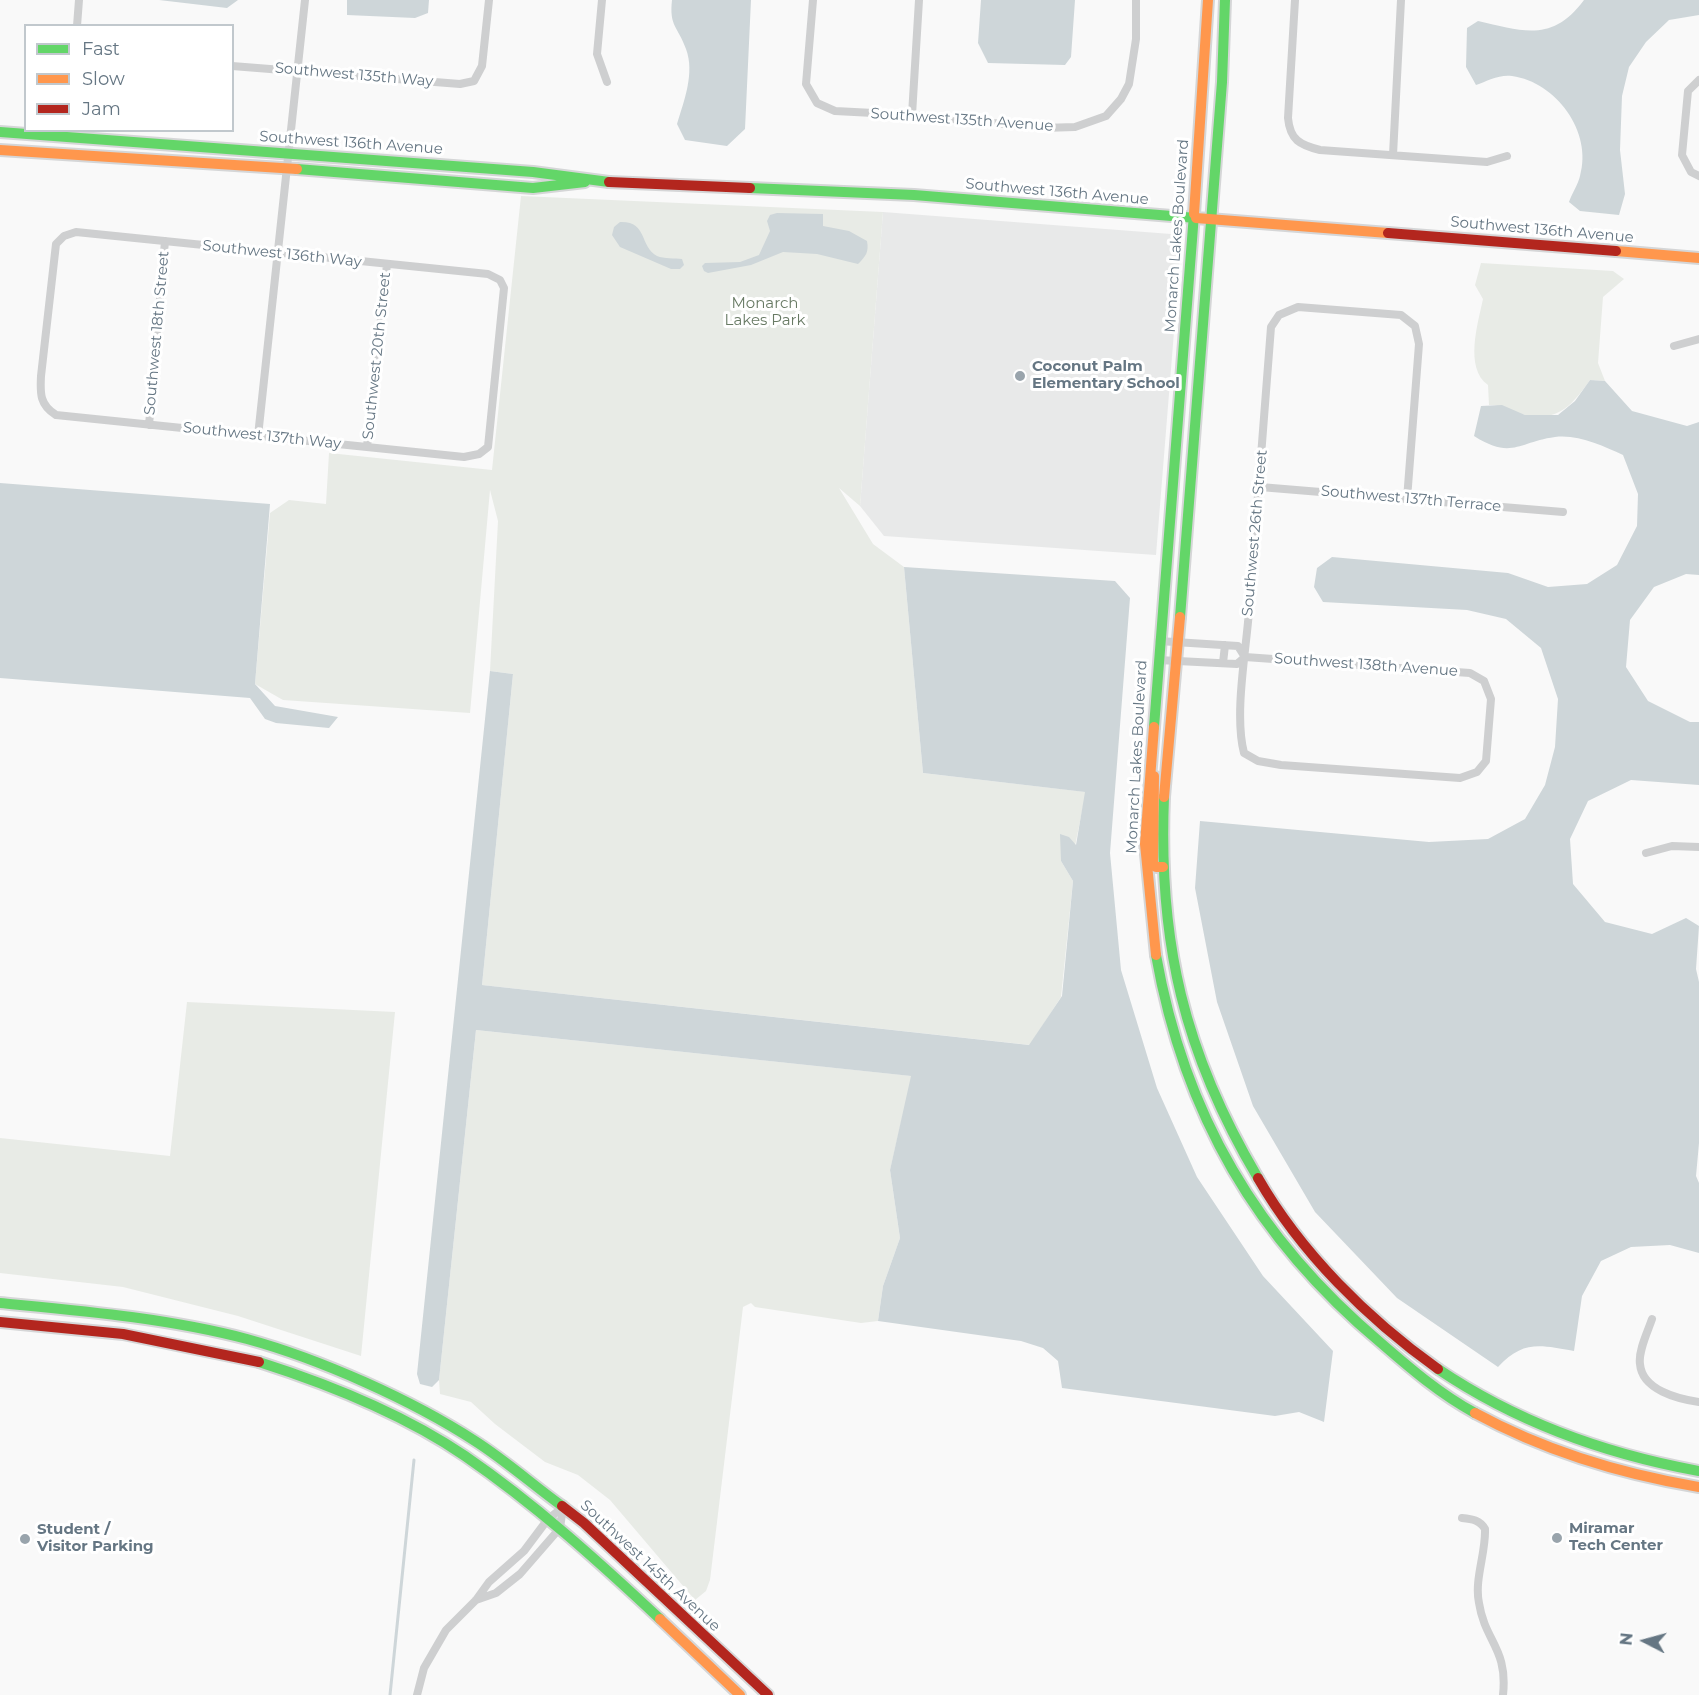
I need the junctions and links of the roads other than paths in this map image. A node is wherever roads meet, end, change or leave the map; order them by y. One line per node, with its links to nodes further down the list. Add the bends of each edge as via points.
1 (80, 0): 12 (street)
2 (305, 0): 14 (street)
3 (489, 0): 14 (street, Southwest 135th Way, via 483,66 474,81 460,84)
4 (602, 0): 16 (street, via 597,54)
5 (813, 0): 17 (street, Southwest 135th Avenue, via 806,84 817,103 835,111)
6 (919, 0): 17 (street)
7 (1136, 0): 17 (street, Southwest 135th Avenue, via 1136,39 1129,84 1106,116 1075,127 1043,128)
8 (1208, 0): 26 (street, Monarch Lakes Boulevard)
9 (1226, 0): 27 (street, Monarch Lakes Boulevard)
10 (1294, 0): 21 (street, via 1288,118 1294,140 1320,150)
11 (1401, 0): 21 (street)
12 (77, 24)
13 (234, 66): 14 (street, Southwest 135th Way)
14 (296, 71): 20 (street)
15 (1697, 81): 24 (street, via 1688,91 1682,155)
16 (607, 82)
17 (912, 115)
18 (0, 132): 20 (street, Southwest 136th Avenue)
19 (0, 150): 23 (street, Southwest 136th Avenue)
20 (287, 153): 23 (street); 25 (street, Southwest 136th Avenue, via 533,172)
21 (1394, 155): 22 (street, via 1487,162)
22 (1507, 156)
23 (285, 169): 25 (street, Southwest 136th Avenue, via 533,188); 29 (street)
24 (1695, 174)
25 (592, 181): 26 (street, Southwest 136th Avenue, via 914,195)
26 (1194, 218): 27 (street, Southwest 136th Avenue); 42 (street, Monarch Lakes Boulevard)
27 (1210, 219): 30 (street, Southwest 136th Avenue); 43 (street, Monarch Lakes Boulevard)
28 (165, 241): 29 (street, Southwest 136th Way); 34 (street, Southwest 136th Way, via 76,232 63,236 56,244 41,376 40,394); 35 (street, Southwest 18th Street)
29 (277, 253): 31 (street, Southwest 136th Way); 36 (street)
30 (1699, 258)
31 (387, 264): 37 (street, Southwest 20th Street); 38 (street, Southwest 136th Way, via 488,274 500,280 504,288 488,447)
32 (1699, 339): 33 (street)
33 (1674, 346)
34 (45, 409): 35 (street, Southwest 137th Way, via 56,415)
35 (149, 425): 36 (street, Southwest 137th Way)
36 (258, 436): 37 (street, Southwest 137th Way)
37 (367, 447): 38 (street, Southwest 137th Way, via 464,457)
38 (479, 454)
39 (1260, 487): 40 (street, Southwest 137th Terrace); 40 (street, Southwest 26th Street, via 1271,327 1279,315 1298,307 1401,315 1415,326 1419,344); 45 (street, Southwest 26th Street)
40 (1407, 499): 41 (street, Southwest 137th Terrace)
41 (1563, 512)
42 (1160, 641): 43 (street, Southwest 138th Avenue); 46 (street, Monarch Lakes Boulevard)
43 (1178, 642): 44 (street, Southwest 138th Avenue); 47 (street, Monarch Lakes Boulevard)
44 (1225, 645): 45 (street, Southwest 138th Avenue, via 1238,646); 48 (street)
45 (1245, 657): 48 (street, Southwest 138th Avenue, via 1237,664); 50 (street, Southwest 26th Street, via 1239,735 1244,753 1281,765); 50 (street, Southwest 138th Avenue, via 1470,673 1484,681 1491,699 1486,761 1477,772)
46 (1158, 660): 47 (street, Southwest 138th Avenue); 49 (street, Monarch Lakes Boulevard)
47 (1176, 661): 48 (street, Southwest 138th Avenue); 53 (street, Monarch Lakes Boulevard, via 1164,780)
48 (1223, 663)
49 (1150, 758): 53 (street, via 1155,781 1153,863); 59 (street, Monarch Lakes Boulevard, via 1145,844 1147,894 1176,1044 1208,1123 1242,1187 1284,1245 1346,1315 1431,1386 1497,1423 1568,1453 1631,1473)
50 (1460, 778)
51 (1699, 847): 52 (street, via 1672,846)
52 (1646, 854)
53 (1163, 867): 58 (street, Monarch Lakes Boulevard, via 1172,962 1198,1057 1252,1168 1296,1236 1359,1304 1439,1370 1504,1409 1571,1438 1634,1458)
54 (0, 1303): 60 (street, Southwest 145th Avenue, via 117,1314 187,1326 304,1357 420,1409 476,1441)
55 (1652, 1319): 57 (street, via 1639,1363 1644,1377 1663,1392)
56 (0, 1322): 62 (street, via 189,1345 294,1373 411,1424 465,1456)
57 (1699, 1402)
58 (1699, 1471)
59 (1699, 1487)
60 (563, 1507): 62 (street); 63 (street); 67 (street, Southwest 145th Avenue)
61 (1462, 1518): 68 (street, via 1474,1519 1485,1529 1478,1599 1481,1616 1505,1666)
62 (548, 1519): 63 (street); 64 (street, via 524,1551 489,1582)
63 (560, 1528): 64 (street, via 520,1574 496,1593); 66 (street)
64 (476, 1600): 65 (street, via 446,1630 424,1668)
65 (417, 1695)
66 (741, 1695)
67 (768, 1695)
68 (1503, 1695)

